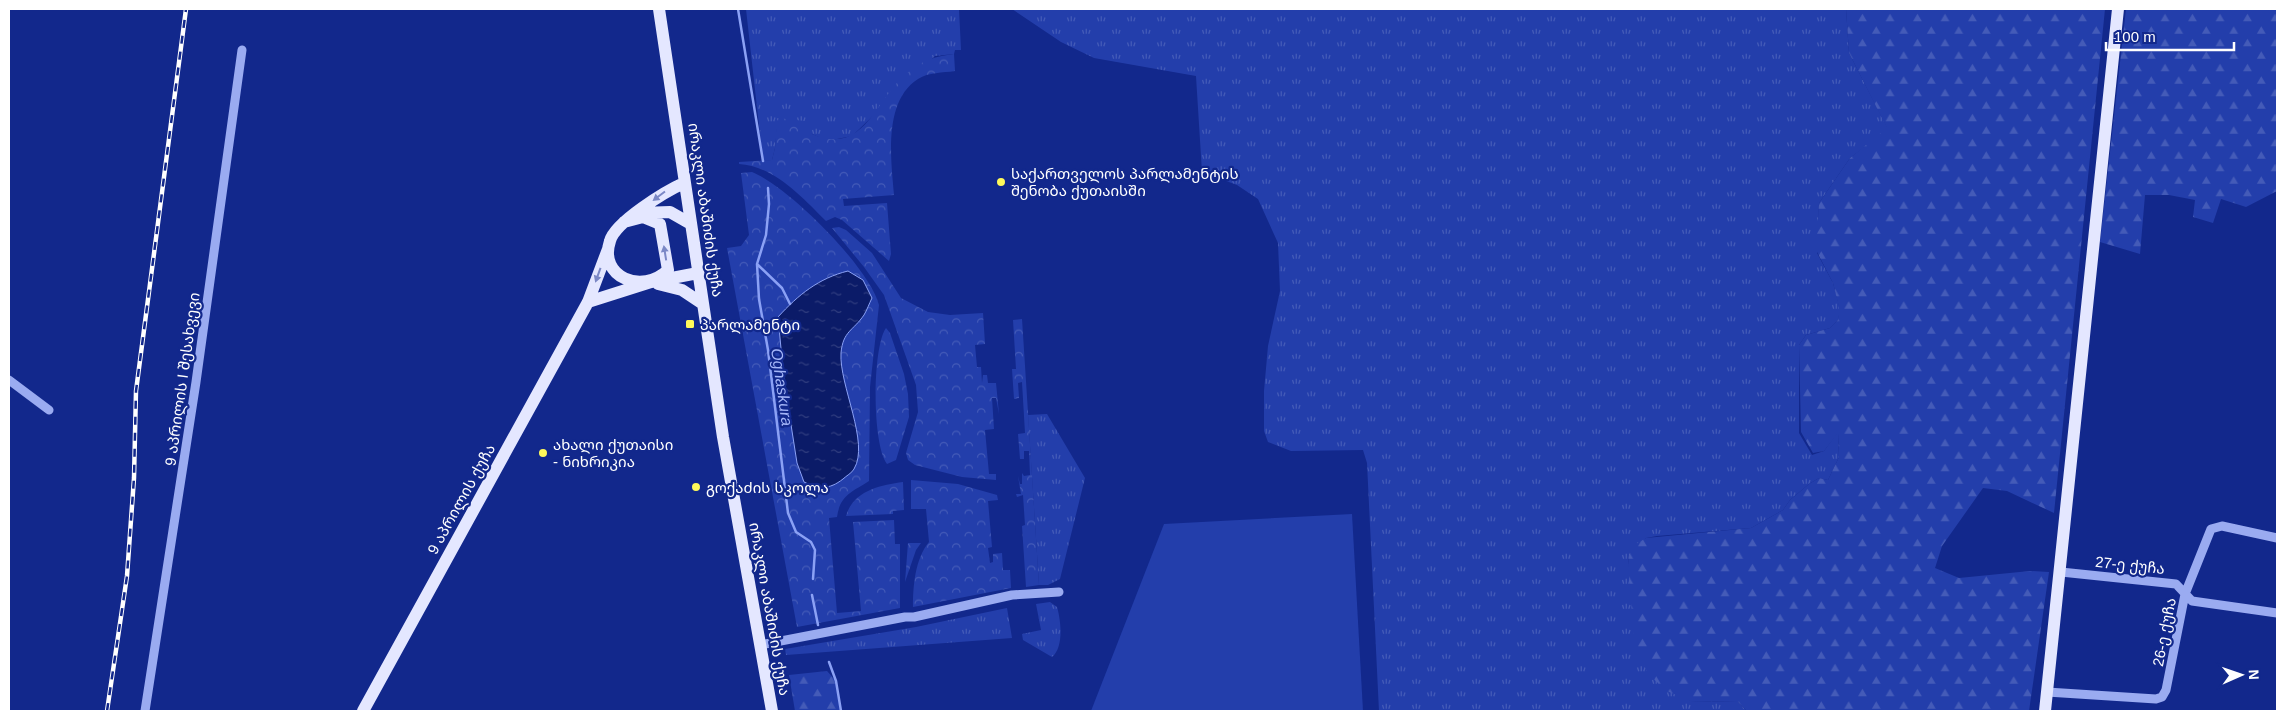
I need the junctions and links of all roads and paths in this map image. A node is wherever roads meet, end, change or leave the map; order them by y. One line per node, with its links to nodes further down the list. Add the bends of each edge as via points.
1 (659, 9): 4 (main road, ირაკლი აბაშიძის ქუჩა)
2 (2118, 9): 16 (main road)
3 (242, 50): 22 (street, 9 აპრილის I შესახვევი, via 196,382)
4 (684, 183): 5 (main road, one-way to 5, via 666,191); 7 (main road, ირაკლი აბაშიძის ქუჩა)
5 (636, 214): 6 (main road); 7 (main road, via 670,212)
6 (624, 222): 8 (main road, via 614,232); 10 (main road, one-way to 6, via 668,270 660,224 643,217)
7 (691, 224): 9 (main road, ირაკლი აბაშიძის ქუჩა)
8 (608, 249): 10 (main road, via 616,272 626,280 638,284); 11 (main road, 9 აპრილის ქუჩა, one-way to 11)
9 (698, 273): 10 (main road); 12 (main road, ირაკლი აბაშიძის ქუჩა)
10 (651, 282): 11 (main road); 12 (main road, via 682,290)
11 (588, 302): 23 (main road, 9 აპრილის ქუჩა)
12 (703, 304): 20 (main road, ირაკლი აბაშიძის ქუჩა)
13 (9, 380): 14 (street)
14 (49, 410)
15 (2277, 538): 18 (street, 26-ე ქუჩა, via 2222,526 2211,529)
16 (2061, 572): 18 (street, 27-ე ქუჩა, via 2176,584); 21 (main road)
17 (1059, 592): 20 (street, via 1019,594)
18 (2185, 594): 19 (street, 27-ე ქუჩა, via 2192,601); 21 (street, 26-ე ქუჩა, via 2162,697)
19 (2277, 613)
20 (760, 645): 24 (main road, ირაკლი აბაშიძის ქუჩა)
21 (2048, 692): 25 (main road)
22 (145, 711)
23 (362, 711)
24 (772, 711)
25 (2045, 711)

